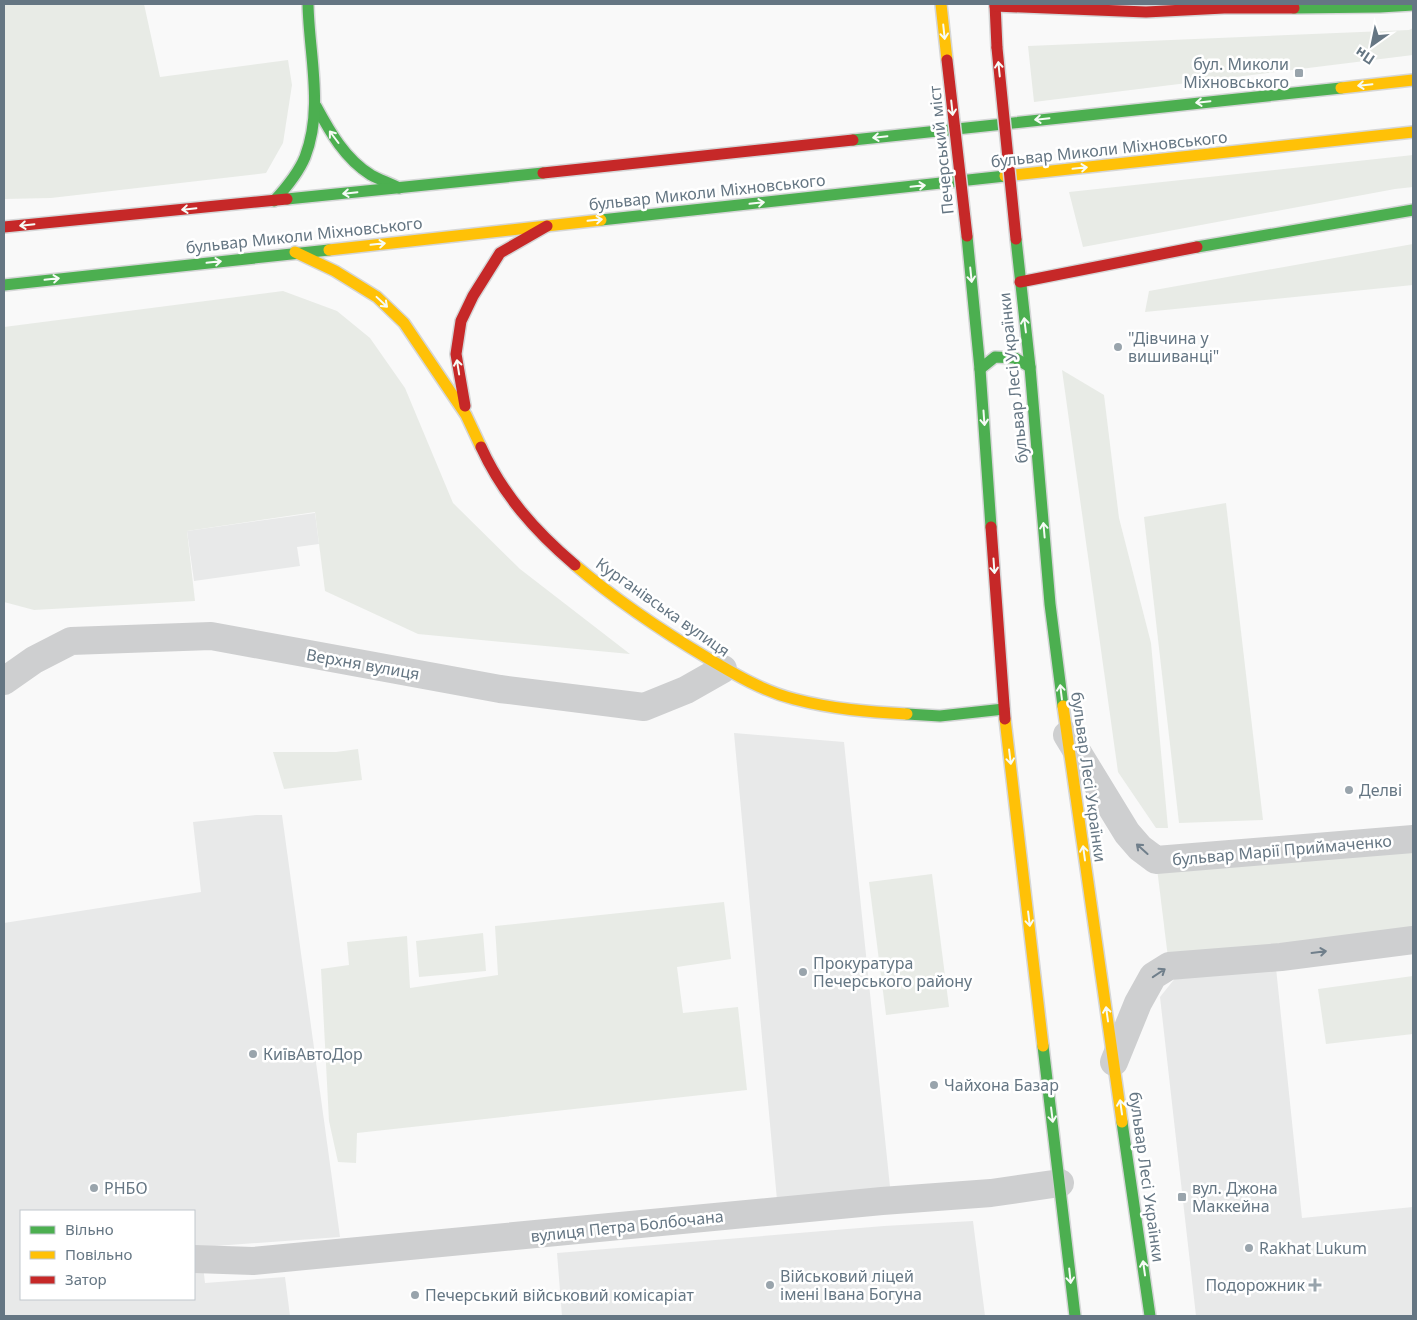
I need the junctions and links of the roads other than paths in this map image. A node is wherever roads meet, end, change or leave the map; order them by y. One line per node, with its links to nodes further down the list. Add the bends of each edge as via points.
1 (308, 4): 6 (main road)
2 (942, 4): 13 (main road, Печерський міст, one-way to 13, bridge)
3 (995, 5): 4 (main road, via 1146,12); 15 (main road, бульвар Лесі Українки, one-way to 3, bridge)
4 (1413, 5)
5 (1413, 80): 8 (main road, one-way to 8)
6 (316, 106): 8 (main road, one-way to 6, via 369,174 350,158 330,134); 9 (main road, via 314,133 304,159 292,180)
7 (1413, 132): 11 (main road, бульвар Миколи Міхновського, one-way to 7)
8 (399, 188): 9 (main road, one-way to 9)
9 (274, 200): 12 (main road, one-way to 12)
10 (1413, 210): 15 (main road)
11 (547, 226): 14 (main road, бульвар Миколи Міхновського, one-way to 11); 19 (main road, Курганівська вулиця, one-way to 11, via 456,354 460,321 500,253)
12 (4, 227)
13 (967, 236): 18 (main road, бульвар Лесі Українки, one-way to 18)
14 (295, 252): 16 (main road, бульвар Миколи Міхновського, one-way to 14); 19 (main road, Курганівська вулиця, one-way to 19, via 335,271 384,303 404,323)
15 (1020, 282): 17 (main road, бульвар Лесі Українки, one-way to 15)
16 (4, 285)
17 (1030, 367): 18 (main road, via 1015,358 995,357); 23 (main road, бульвар Лесі Українки, one-way to 17, via 1050,604)
18 (980, 369): 22 (main road, бульвар Лесі Українки, one-way to 22)
19 (466, 415): 20 (main road, Курганівська вулиця, via 491,469 522,514 554,546 636,612)
20 (724, 669): 21 (street, Верхня вулиця, via 686,690 644,707 500,689 211,636 71,641 34,660); 22 (main road, Курганівська вулиця, via 751,684 793,699 853,710 940,716)
21 (4, 681)
22 (1004, 709): 27 (main road, бульвар Лесі Українки, one-way to 27)
23 (1067, 735): 24 (street, бульвар Марії Приймаченко, one-way to 23, via 1156,860 1127,833); 26 (main road, бульвар Лесі Українки, one-way to 23)
24 (1413, 839)
25 (1413, 940): 26 (street, one-way to 25, via 1138,1003 1153,976 1169,966 1280,957)
26 (1114, 1062): 30 (main road, бульвар Лесі Українки, one-way to 26)
27 (1060, 1183): 28 (street, вулиця Петра Болбочана, via 991,1193 262,1260); 29 (main road, бульвар Лесі Українки, one-way to 29)
28 (195, 1259)
29 (1075, 1316)
30 (1150, 1316)

